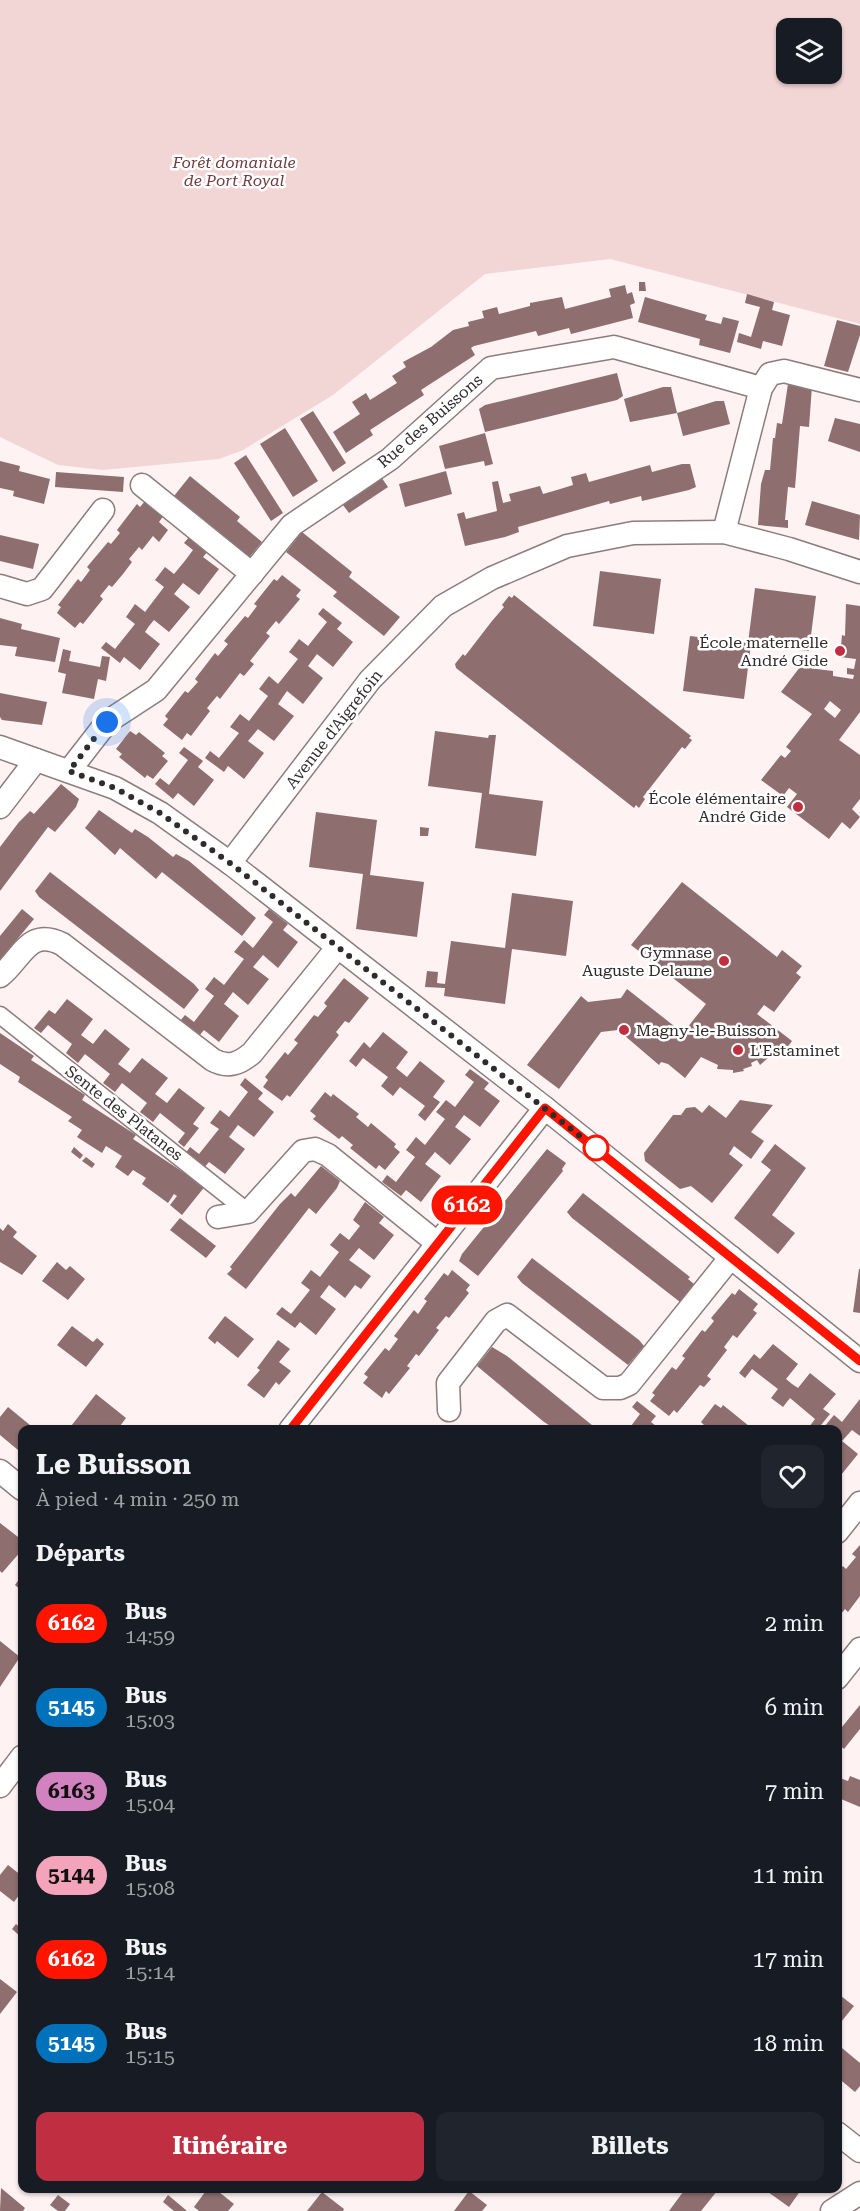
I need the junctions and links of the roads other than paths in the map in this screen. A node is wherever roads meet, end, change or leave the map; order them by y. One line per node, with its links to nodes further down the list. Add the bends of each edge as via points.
1 (761, 388): 2 (street, via 770,374 784,371); 5 (street); 7 (street, Rue des Buissons, via 614,347 492,368 390,459 292,525)
2 (860, 390)
3 (142, 485): 7 (street)
4 (104, 510): 8 (street, via 42,589 27,594)
5 (724, 532): 6 (street, Avenue d'Aigrefoin); 13 (street, Avenue d'Aigrefoin, via 633,532 567,546 492,578 443,606 370,680)
6 (860, 572)
7 (252, 574): 11 (street, Rue des Buissons, via 156,690 107,722)
8 (0, 586)
9 (0, 747): 10 (street)
10 (36, 760): 11 (street); 12 (street)
11 (69, 771): 13 (street, via 115,788 160,813)
12 (0, 807)
13 (230, 863): 14 (street)
14 (337, 948): 15 (street, via 252,1053 230,1065 213,1060 50,938 28,945); 17 (street)
15 (0, 975)
16 (0, 1015): 18 (street, Sente des Platanes)
17 (545, 1108): 20 (street); 21 (street)
18 (248, 1212): 19 (street); 20 (street, via 294,1159 303,1151 315,1149 328,1155)
19 (218, 1217)
20 (437, 1243): 24 (street)
21 (731, 1257): 22 (street); 23 (street, via 628,1384 603,1388 507,1316 496,1321 448,1383)
22 (860, 1361)
23 (449, 1410)
24 (294, 1425)
25 (0, 1471): 26 (street)
26 (18, 1486)
27 (860, 1503): 28 (street)
28 (842, 1526)
29 (860, 1649): 30 (street)
30 (842, 1672)
31 (18, 1762): 32 (street)
32 (0, 1786)
33 (842, 2137): 34 (street)
34 (860, 2151)
35 (860, 2193): 36 (street)
36 (832, 2211)

